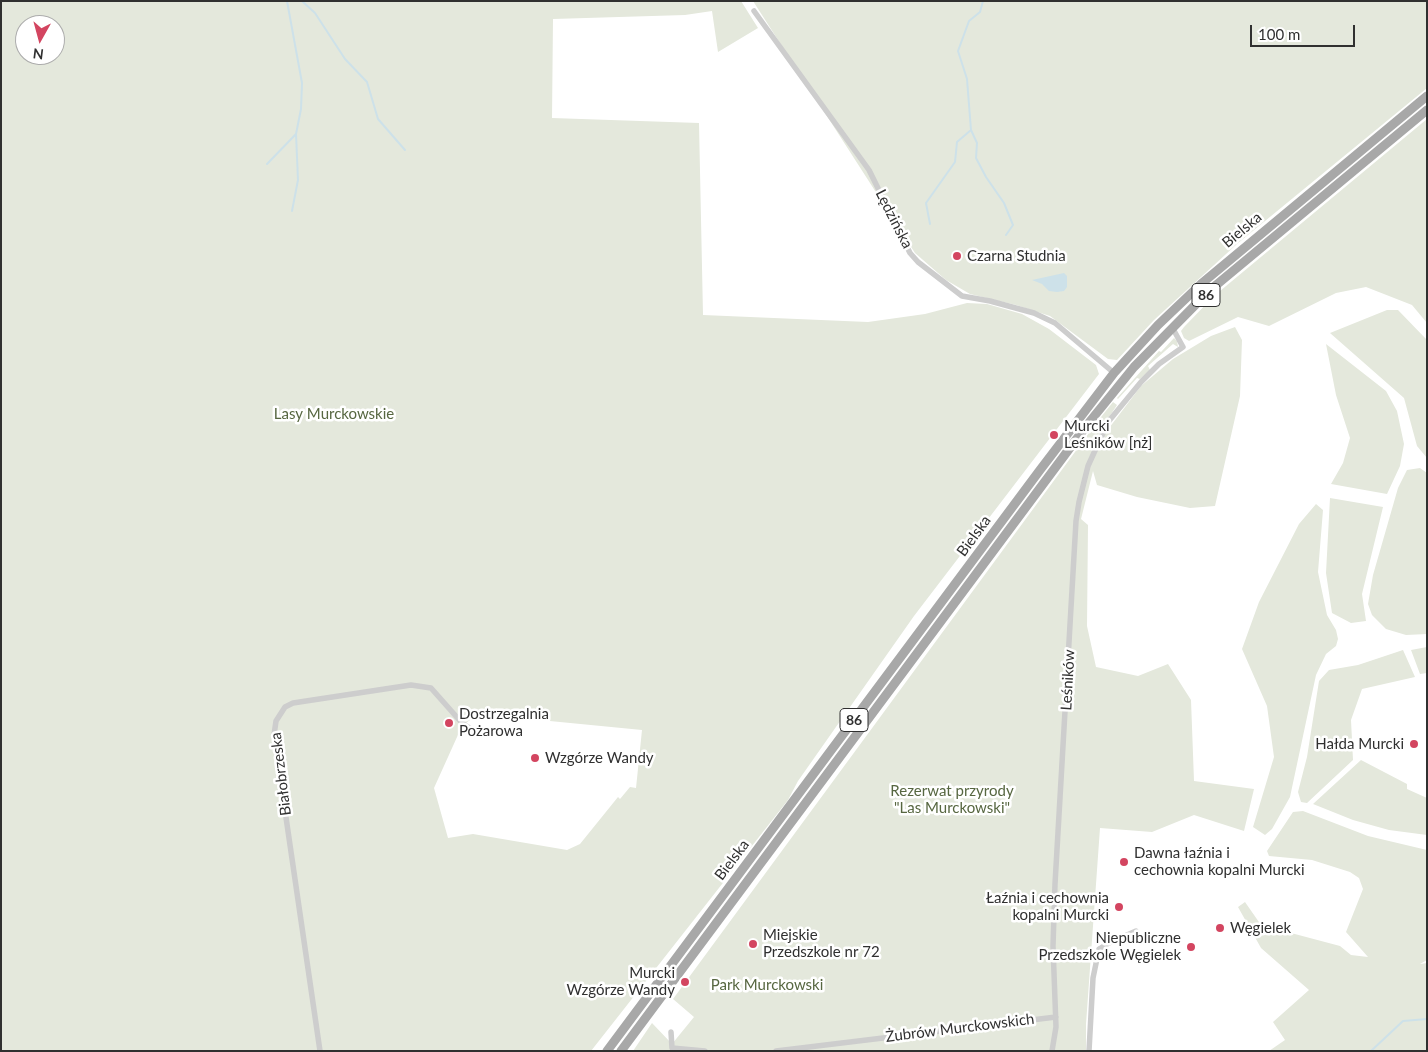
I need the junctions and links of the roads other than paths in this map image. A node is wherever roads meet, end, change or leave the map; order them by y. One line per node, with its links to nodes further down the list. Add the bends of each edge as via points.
1 (754, 11): 5 (street, Lędzińska, via 869,170 910,253 918,262 962,296 1034,313 1055,323)
2 (1427, 96): 5 (main road, Bielska / 86, via 1201,284)
3 (1427, 110): 4 (main road, Bielska / 86, via 1251,255)
4 (1172, 327): 8 (street, Leśników, via 1183,347 1159,364 1108,422 1088,466 1079,502 1056,884); 12 (main road, Bielska / 86, via 1087,425)
5 (1114, 373): 11 (main road, Bielska / 86)
6 (474, 731): 10 (street, Białobrzeska, via 462,723 431,688 411,685 293,703 285,707 276,722 274,735)
7 (1136, 930): 16 (street, via 1099,949 1093,978)
8 (1056, 1017): 14 (street, Żubrów Murckowskich); 15 (street, Leśników)
9 (671, 1032): 13 (street, via 672,1048)
10 (320, 1051)
11 (607, 1051)
12 (621, 1051)
13 (705, 1051)
14 (776, 1051)
15 (1052, 1051)
16 (1089, 1051)

